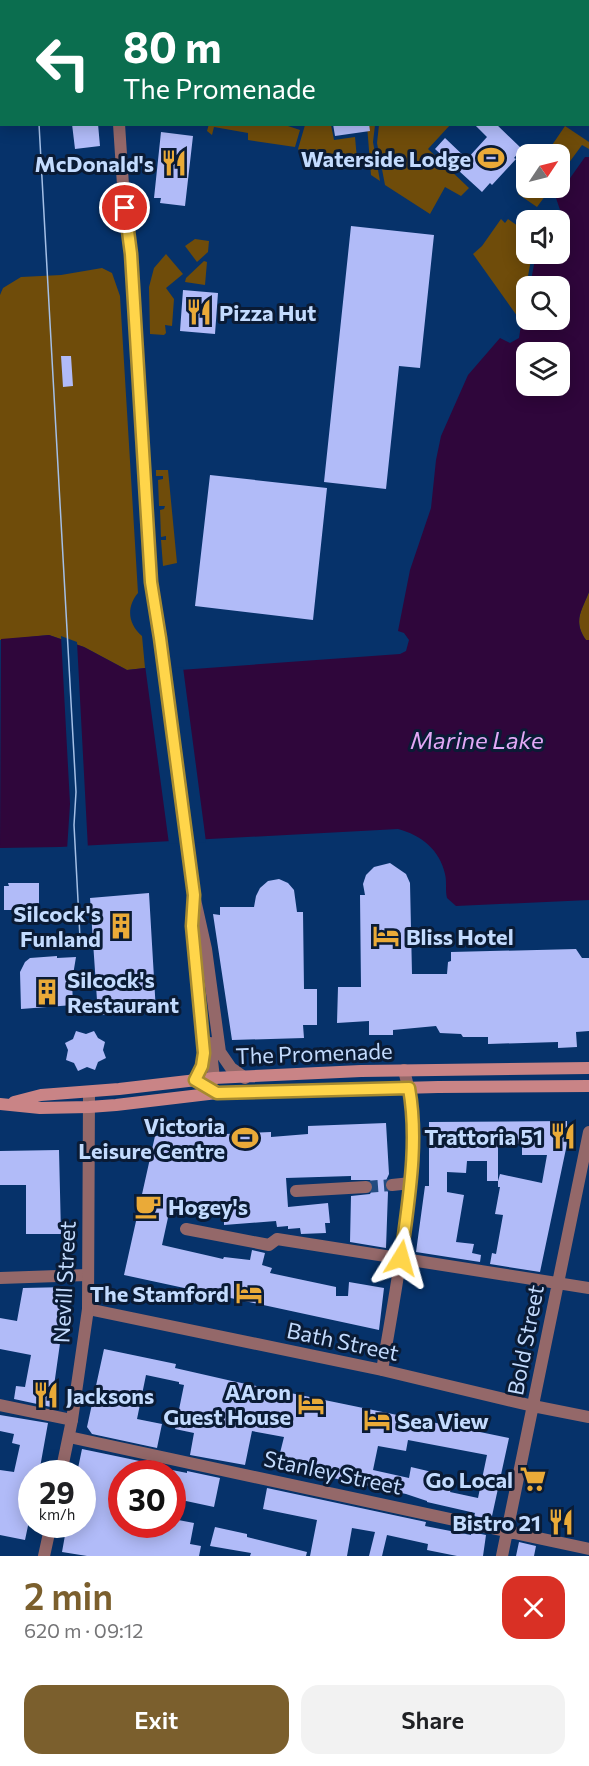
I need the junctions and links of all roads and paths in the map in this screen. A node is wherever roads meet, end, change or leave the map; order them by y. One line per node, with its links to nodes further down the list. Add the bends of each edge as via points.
1 (119, 126): 2 (street, via 151,582)
2 (194, 895): 3 (street); 8 (street, via 192,926 204,1053)
3 (206, 950): 7 (street, via 220,1052 231,1068); 11 (street, via 203,974)
4 (503, 1068): 5 (main road, The Promenade); 6 (main road, The Promenade); 9 (main road)
5 (589, 1068)
6 (404, 1070): 7 (main road, The Promenade); 12 (street)
7 (245, 1078): 11 (main road, The Promenade)
8 (195, 1080): 11 (main road, The Promenade); 13 (main road, The Promenade)
9 (504, 1086): 10 (main road, The Promenade); 12 (main road, The Promenade)
10 (589, 1086)
11 (209, 1088): 12 (main road, The Promenade); 15 (main road, The Promenade)
12 (409, 1088): 17 (street)
13 (89, 1092): 14 (main road, The Promenade, via 41,1095); 15 (street, Nevill Street)
14 (3, 1103): 15 (main road, The Promenade, via 40,1108)
15 (89, 1107): 23 (street, Nevill Street)
16 (589, 1131): 25 (street, Bold Street)
17 (411, 1184): 18 (street); 22 (street)
18 (392, 1185)
19 (366, 1187): 20 (street)
20 (296, 1191)
21 (186, 1229): 22 (street, via 269,1245 277,1239)
22 (401, 1258): 25 (street); 28 (street)
23 (87, 1275): 24 (street); 27 (street, Nevill Street)
24 (0, 1278)
25 (558, 1283): 26 (street); 30 (street, Bold Street)
26 (589, 1288)
27 (88, 1309): 28 (street, Bath Street); 32 (street, Nevill Street)
28 (382, 1370): 30 (street, Bath Street)
29 (0, 1406): 32 (street)
30 (533, 1406): 31 (street, Bath Street); 35 (street, Bold Street)
31 (589, 1417)
32 (72, 1420): 33 (street, Nevill Street)
33 (69, 1437): 34 (street, Nevill Street); 35 (street, Stanley Street)
34 (64, 1460)
35 (507, 1531): 37 (street, Stanley Street); 39 (street, Bold Street)
36 (48, 1538): 38 (street)
37 (589, 1549)
38 (45, 1556)
39 (502, 1556)

